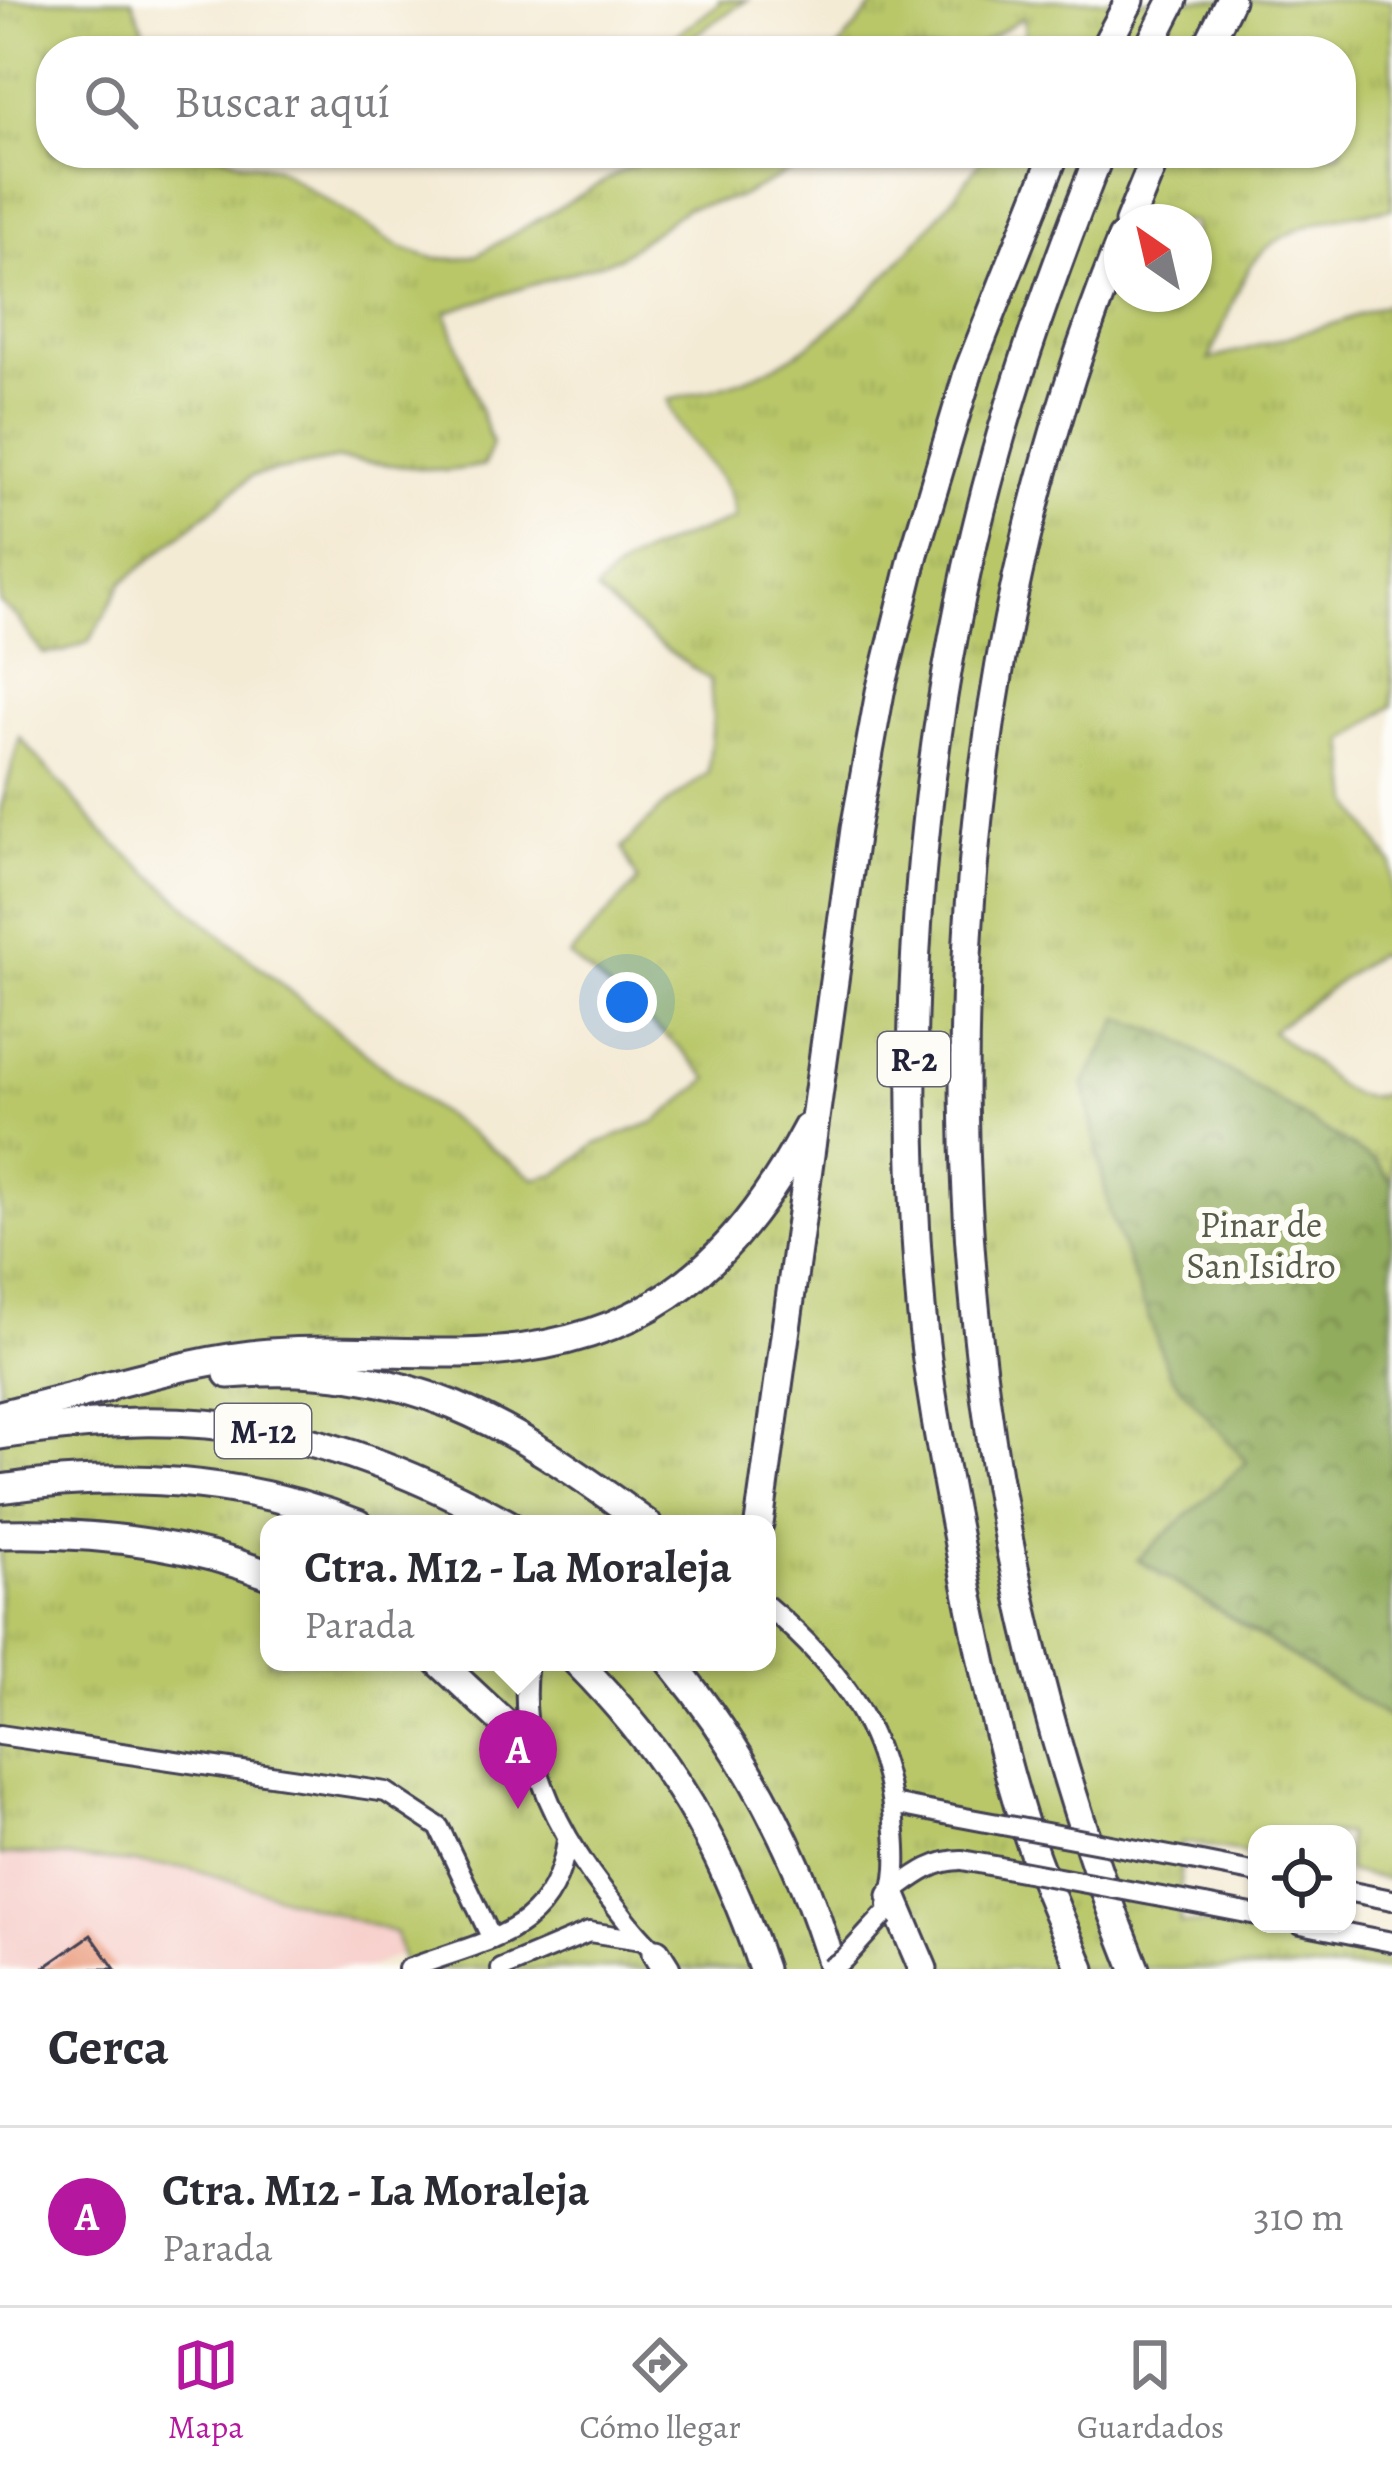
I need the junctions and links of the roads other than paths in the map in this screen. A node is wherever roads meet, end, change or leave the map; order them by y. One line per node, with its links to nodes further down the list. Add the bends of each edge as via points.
1 (1130, 0): 4 (highway)
2 (1173, 0): 5 (highway)
3 (1230, 0): 6 (highway)
4 (1111, 36)
5 (1155, 36)
6 (1212, 36)
7 (1049, 168): 12 (highway, via 969,370 897,618 855,829)
8 (1094, 168): 46 (highway, R-2, via 996,453 958,620 920,895 912,1118 930,1378 989,1699 1034,1854)
9 (1150, 168): 10 (highway)
10 (1136, 204)
11 (1104, 282): 47 (highway, R-2, via 1017,580 983,783 966,971 963,1147 1003,1518 1091,1862)
12 (815, 1114): 13 (highway, via 726,1249 685,1285 614,1325 510,1350 268,1353); 20 (highway)
13 (91, 1390): 14 (highway); 19 (highway, via 234,1373 375,1381 481,1415)
14 (0, 1415)
15 (0, 1435): 18 (highway, M-12, via 130,1419 230,1425 373,1459)
16 (0, 1490): 17 (highway, M-12, via 166,1481 227,1487)
17 (326, 1515)
18 (492, 1515)
19 (634, 1515)
20 (760, 1515)
21 (0, 1534): 22 (highway, via 111,1538)
22 (260, 1573)
23 (776, 1614): 30 (street, via 846,1687 870,1730)
24 (449, 1671): 29 (highway)
25 (527, 1671): 29 (street)
26 (585, 1671): 43 (highway, via 681,1787 713,1841)
27 (678, 1671): 44 (highway, via 767,1803)
28 (0, 1736): 38 (street, via 386,1792 439,1827)
29 (530, 1747): 31 (street)
30 (893, 1804): 32 (street, bridge); 35 (street, via 898,1865)
31 (567, 1840): 38 (street, via 563,1868 538,1914); 40 (street)
32 (1248, 1871)
33 (1356, 1893): 34 (street)
34 (1392, 1900)
35 (890, 1901): 36 (street, bridge, via 921,1870 962,1860); 44 (street, bridge); 45 (highway)
36 (1248, 1913)
37 (1346, 1933): 39 (street)
38 (492, 1939): 41 (street)
39 (1392, 1942)
40 (660, 1958): 42 (street, via 589,1932)
41 (408, 1969)
42 (500, 1969)
43 (763, 1969)
44 (831, 1969)
45 (923, 1969)
46 (1081, 1969)
47 (1139, 1969)

